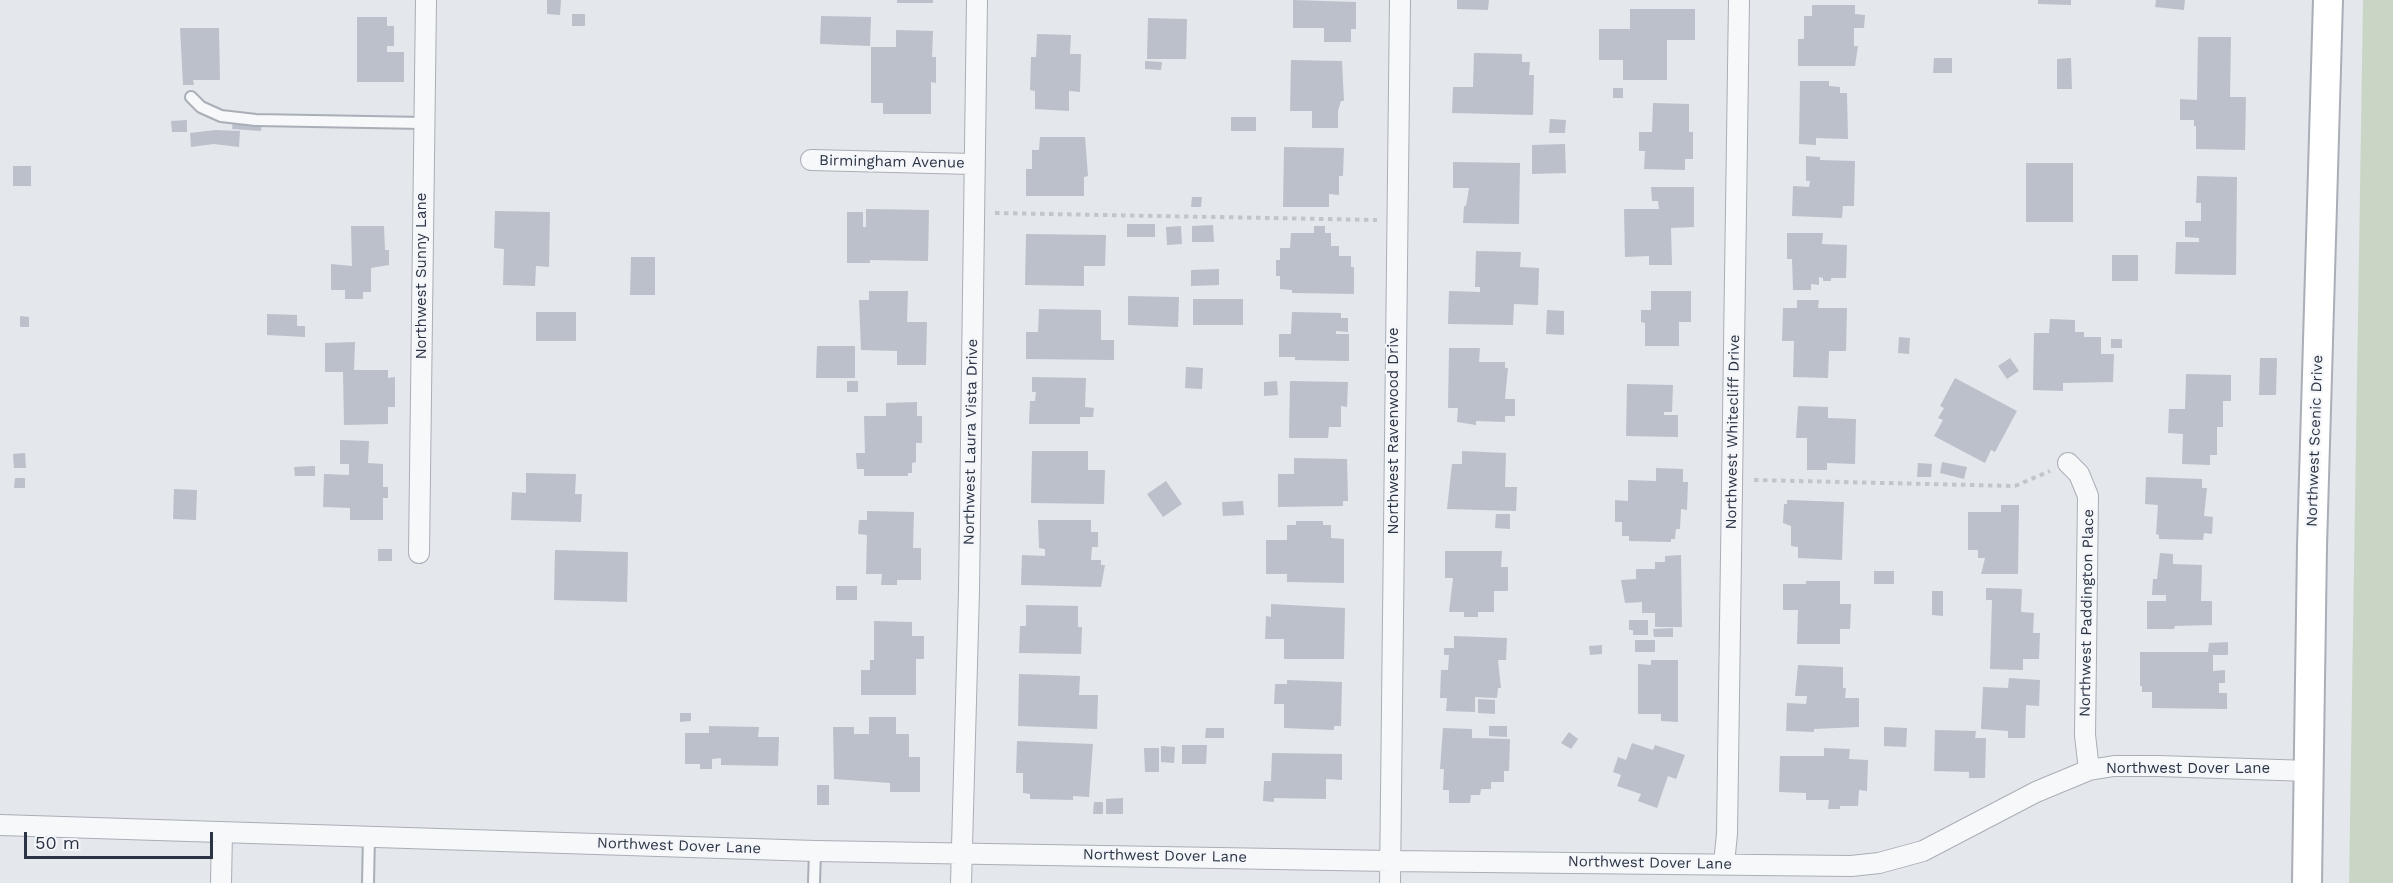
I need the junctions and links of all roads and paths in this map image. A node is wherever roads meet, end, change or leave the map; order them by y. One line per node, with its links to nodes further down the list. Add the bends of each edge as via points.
1 (426, 0): 7 (street, Northwest Sunny Lane)
2 (977, 0): 9 (street, Northwest Laura Vista Drive)
3 (1400, 0): 11 (street, Northwest Ravenwood Drive)
4 (1739, 0): 13 (street, Northwest Whitecliff Drive)
5 (2328, 0): 16 (main road, Northwest Scenic Drive)
6 (191, 97): 7 (lane, via 221,116 256,120)
7 (424, 123): 14 (street, Northwest Sunny Lane)
8 (810, 160): 9 (street, Birmingham Avenue)
9 (973, 164): 10 (street, Northwest Laura Vista Drive)
10 (973, 213): 11 (path); 21 (street, Northwest Laura Vista Drive)
11 (1396, 221): 22 (street, Northwest Ravenwood Drive)
12 (2068, 464): 13 (path, via 2015,486); 15 (street, Northwest Paddington Place, via 2079,474 2088,496 2085,735)
13 (1732, 479): 23 (street, Northwest Whitecliff Drive)
14 (419, 553)
15 (2089, 770): 16 (street, Northwest Dover Lane, via 2158,766); 23 (street, Northwest Dover Lane, via 2036,792 1923,851 1879,863)
16 (2308, 771): 29 (main road, Northwest Scenic Drive)
17 (0, 825): 18 (street, Northwest Dover Lane)
18 (222, 832): 19 (street, Northwest Dover Lane); 24 (street)
19 (369, 836): 20 (street, Northwest Dover Lane); 25 (lane)
20 (815, 851): 21 (street, Northwest Dover Lane); 26 (lane)
21 (962, 852): 22 (street, Northwest Dover Lane); 27 (street, Northwest Laura Vista Drive)
22 (1390, 861): 23 (street, Northwest Dover Lane); 28 (street, Northwest Ravenwood Drive)
23 (1724, 863)
24 (221, 883)
25 (368, 883)
26 (814, 883)
27 (961, 883)
28 (1390, 883)
29 (2307, 883)

